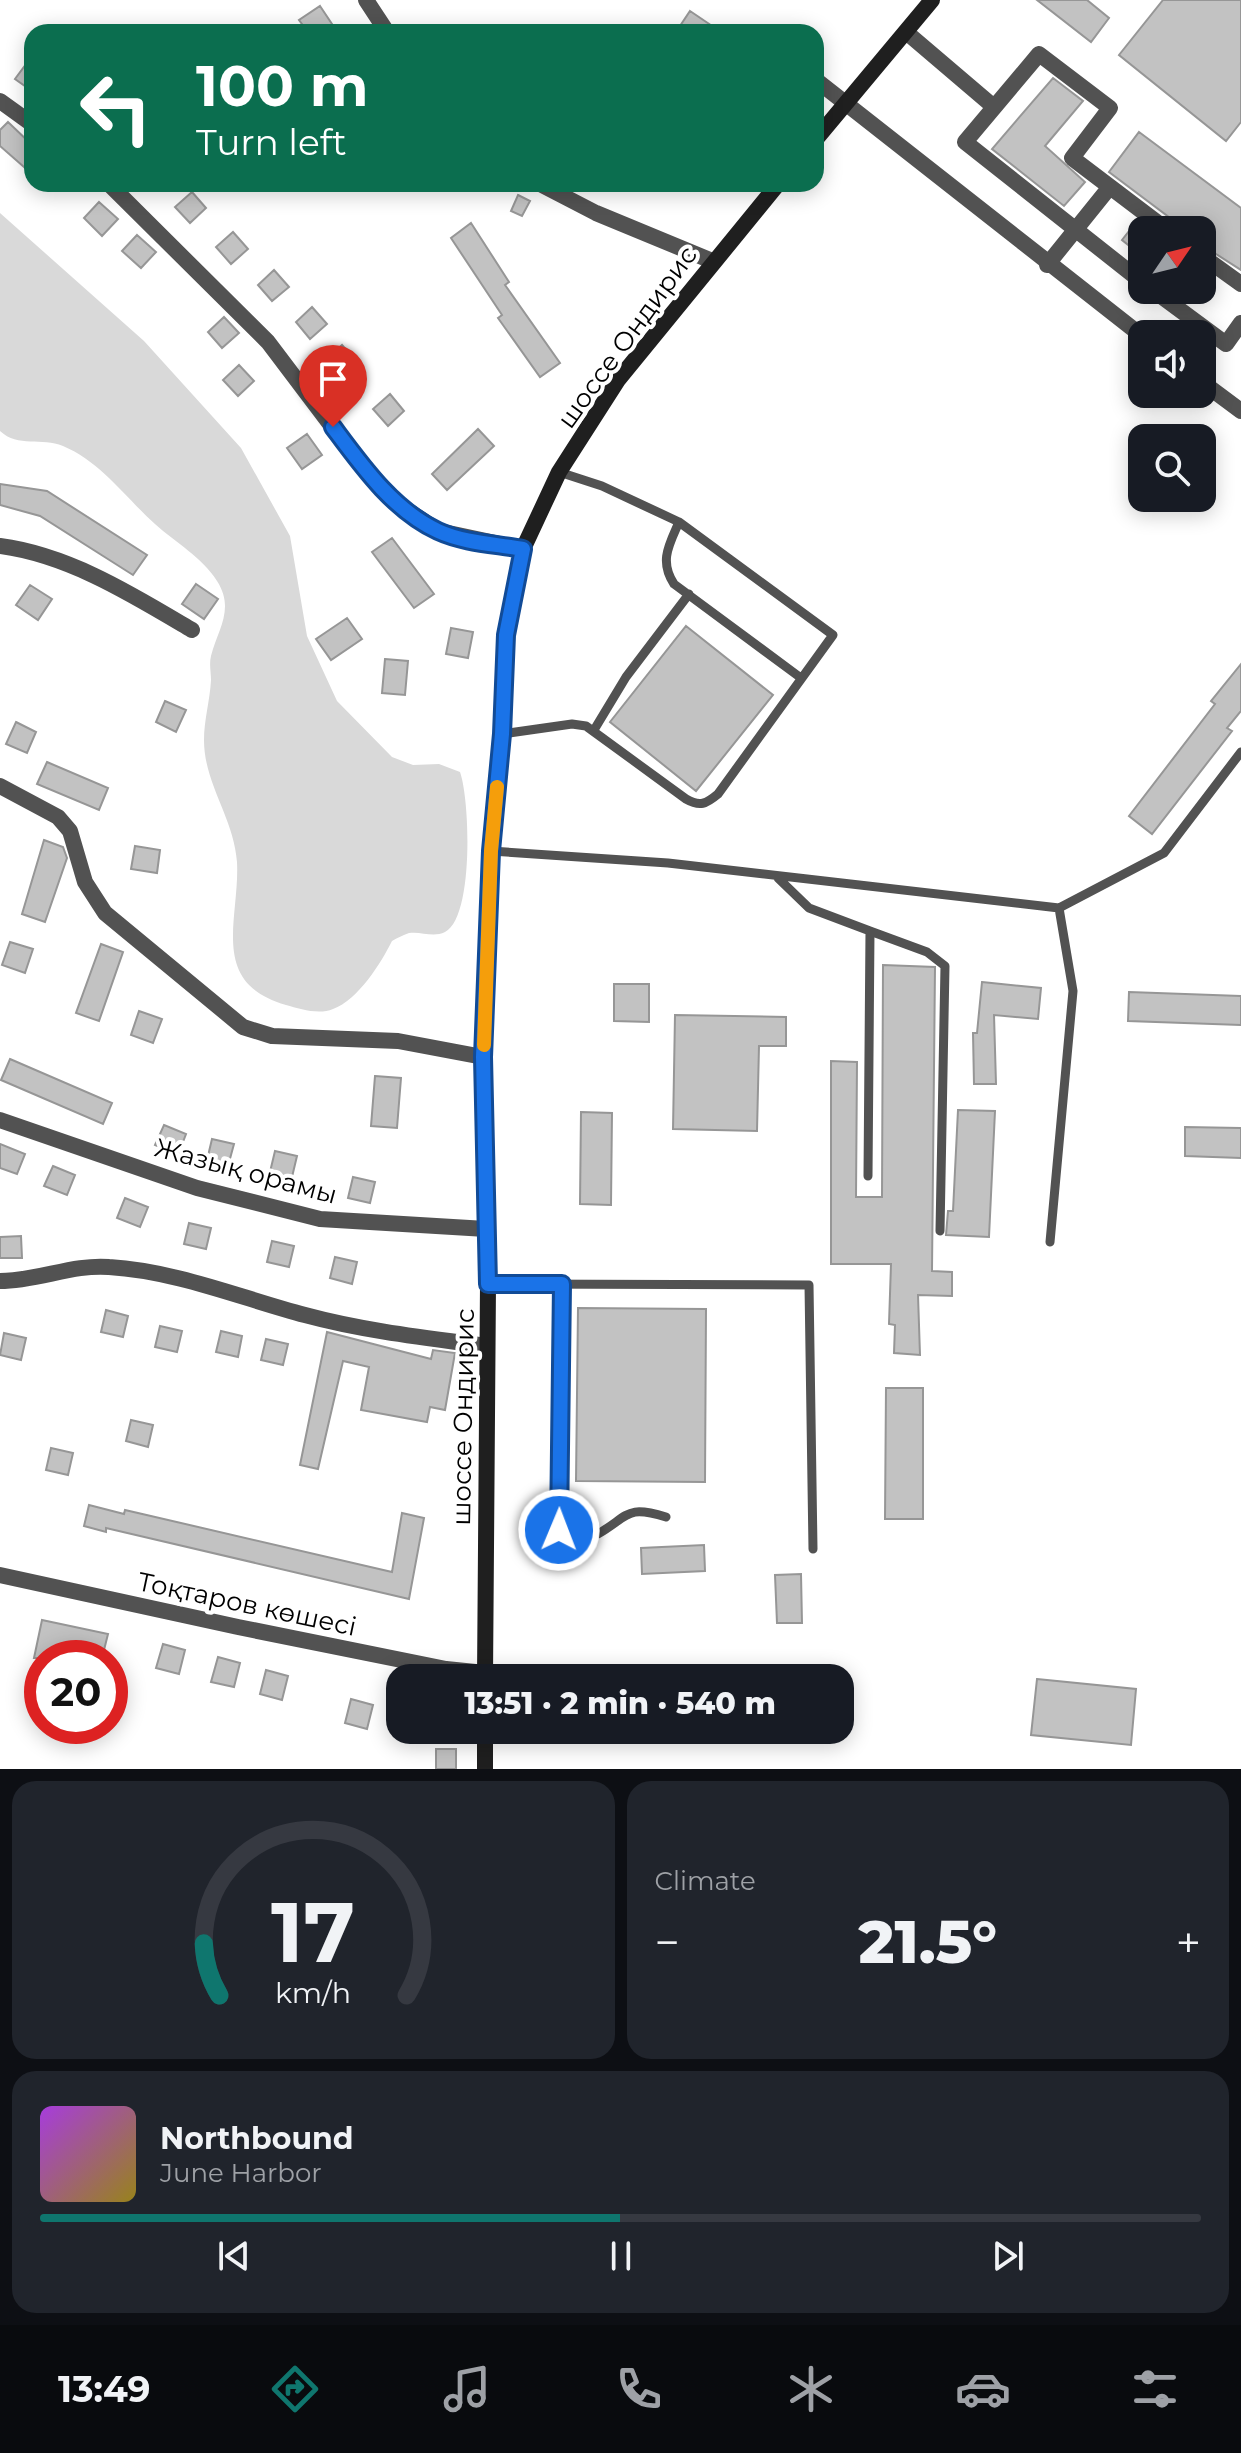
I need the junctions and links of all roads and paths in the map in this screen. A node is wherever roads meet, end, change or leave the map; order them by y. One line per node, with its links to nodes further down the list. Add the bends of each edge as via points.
1 (366, 0): 3 (street)
2 (932, 0): 4 (main road)
3 (382, 24)
4 (906, 32): 7 (main road); 8 (street)
5 (824, 87): 7 (street)
6 (0, 101): 9 (street)
7 (845, 105): 10 (main road); 18 (street)
8 (994, 107): 11 (street, via 1039,54 1110,108 1072,158); 16 (street, via 965,142)
9 (24, 118)
10 (824, 130)
11 (1109, 188): 15 (street); 16 (street)
12 (117, 192): 30 (street, via 268,342 395,502 439,531)
13 (555, 192): 17 (street)
14 (767, 192): 17 (main road, шоссе Ондирис)
15 (1148, 216)
16 (1074, 231): 18 (street); 20 (street)
17 (712, 261): 27 (main road, шоссе Ондирис, via 618,380)
18 (1047, 265): 24 (street)
19 (1216, 266): 21 (street)
20 (1128, 272)
21 (1241, 284)
22 (1172, 304): 23 (street, via 1226,344)
23 (1241, 323)
24 (1128, 326)
25 (1216, 392): 26 (street)
26 (1241, 411)
27 (559, 472): 28 (lane); 30 (main road, шоссе Ондирис)
28 (679, 522): 31 (lane, via 665,564 674,584); 33 (lane, via 833,635)
29 (0, 546): 32 (street, via 71,565)
30 (523, 549): 35 (main road, шоссе Ондирис, via 506,635)
31 (689, 594): 33 (lane); 34 (lane, via 626,677)
32 (192, 630)
33 (801, 678): 34 (lane, via 706,804 686,799)
34 (594, 730): 35 (lane, via 572,724)
35 (502, 734): 38 (main road, шоссе Ондирис)
36 (1241, 752): 40 (lane, via 1164,853)
37 (0, 786): 42 (street, via 58,817 70,831 85,882 105,913 243,1027 272,1036 398,1041)
38 (491, 851): 39 (lane, via 668,863); 42 (main road, шоссе Ондирис)
39 (778, 878): 40 (lane); 41 (lane, via 809,908)
40 (1059, 908): 47 (lane, via 1073,991)
41 (870, 931): 44 (lane); 46 (lane, via 927,952 945,966)
42 (483, 1057): 45 (main road, шоссе Ондирис)
43 (0, 1120): 45 (street, Жазық орамы, via 197,1188 320,1219)
44 (868, 1176)
45 (486, 1229): 49 (main road, шоссе Ондирис)
46 (940, 1231)
47 (1050, 1242)
48 (0, 1281): 51 (street, via 107,1266 159,1274 310,1316)
49 (488, 1284): 50 (lane); 51 (main road, шоссе Ондирис)
50 (562, 1284): 52 (lane, via 559,1530 598,1534 623,1513 638,1510); 53 (lane, via 809,1285)
51 (487, 1346): 56 (main road, шоссе Ондирис)
52 (666, 1517)
53 (813, 1549)
54 (0, 1575): 55 (street, Тоқтаров көшесі)
55 (423, 1664)
56 (485, 1664)
57 (485, 1744): 58 (main road)
58 (485, 1769)

